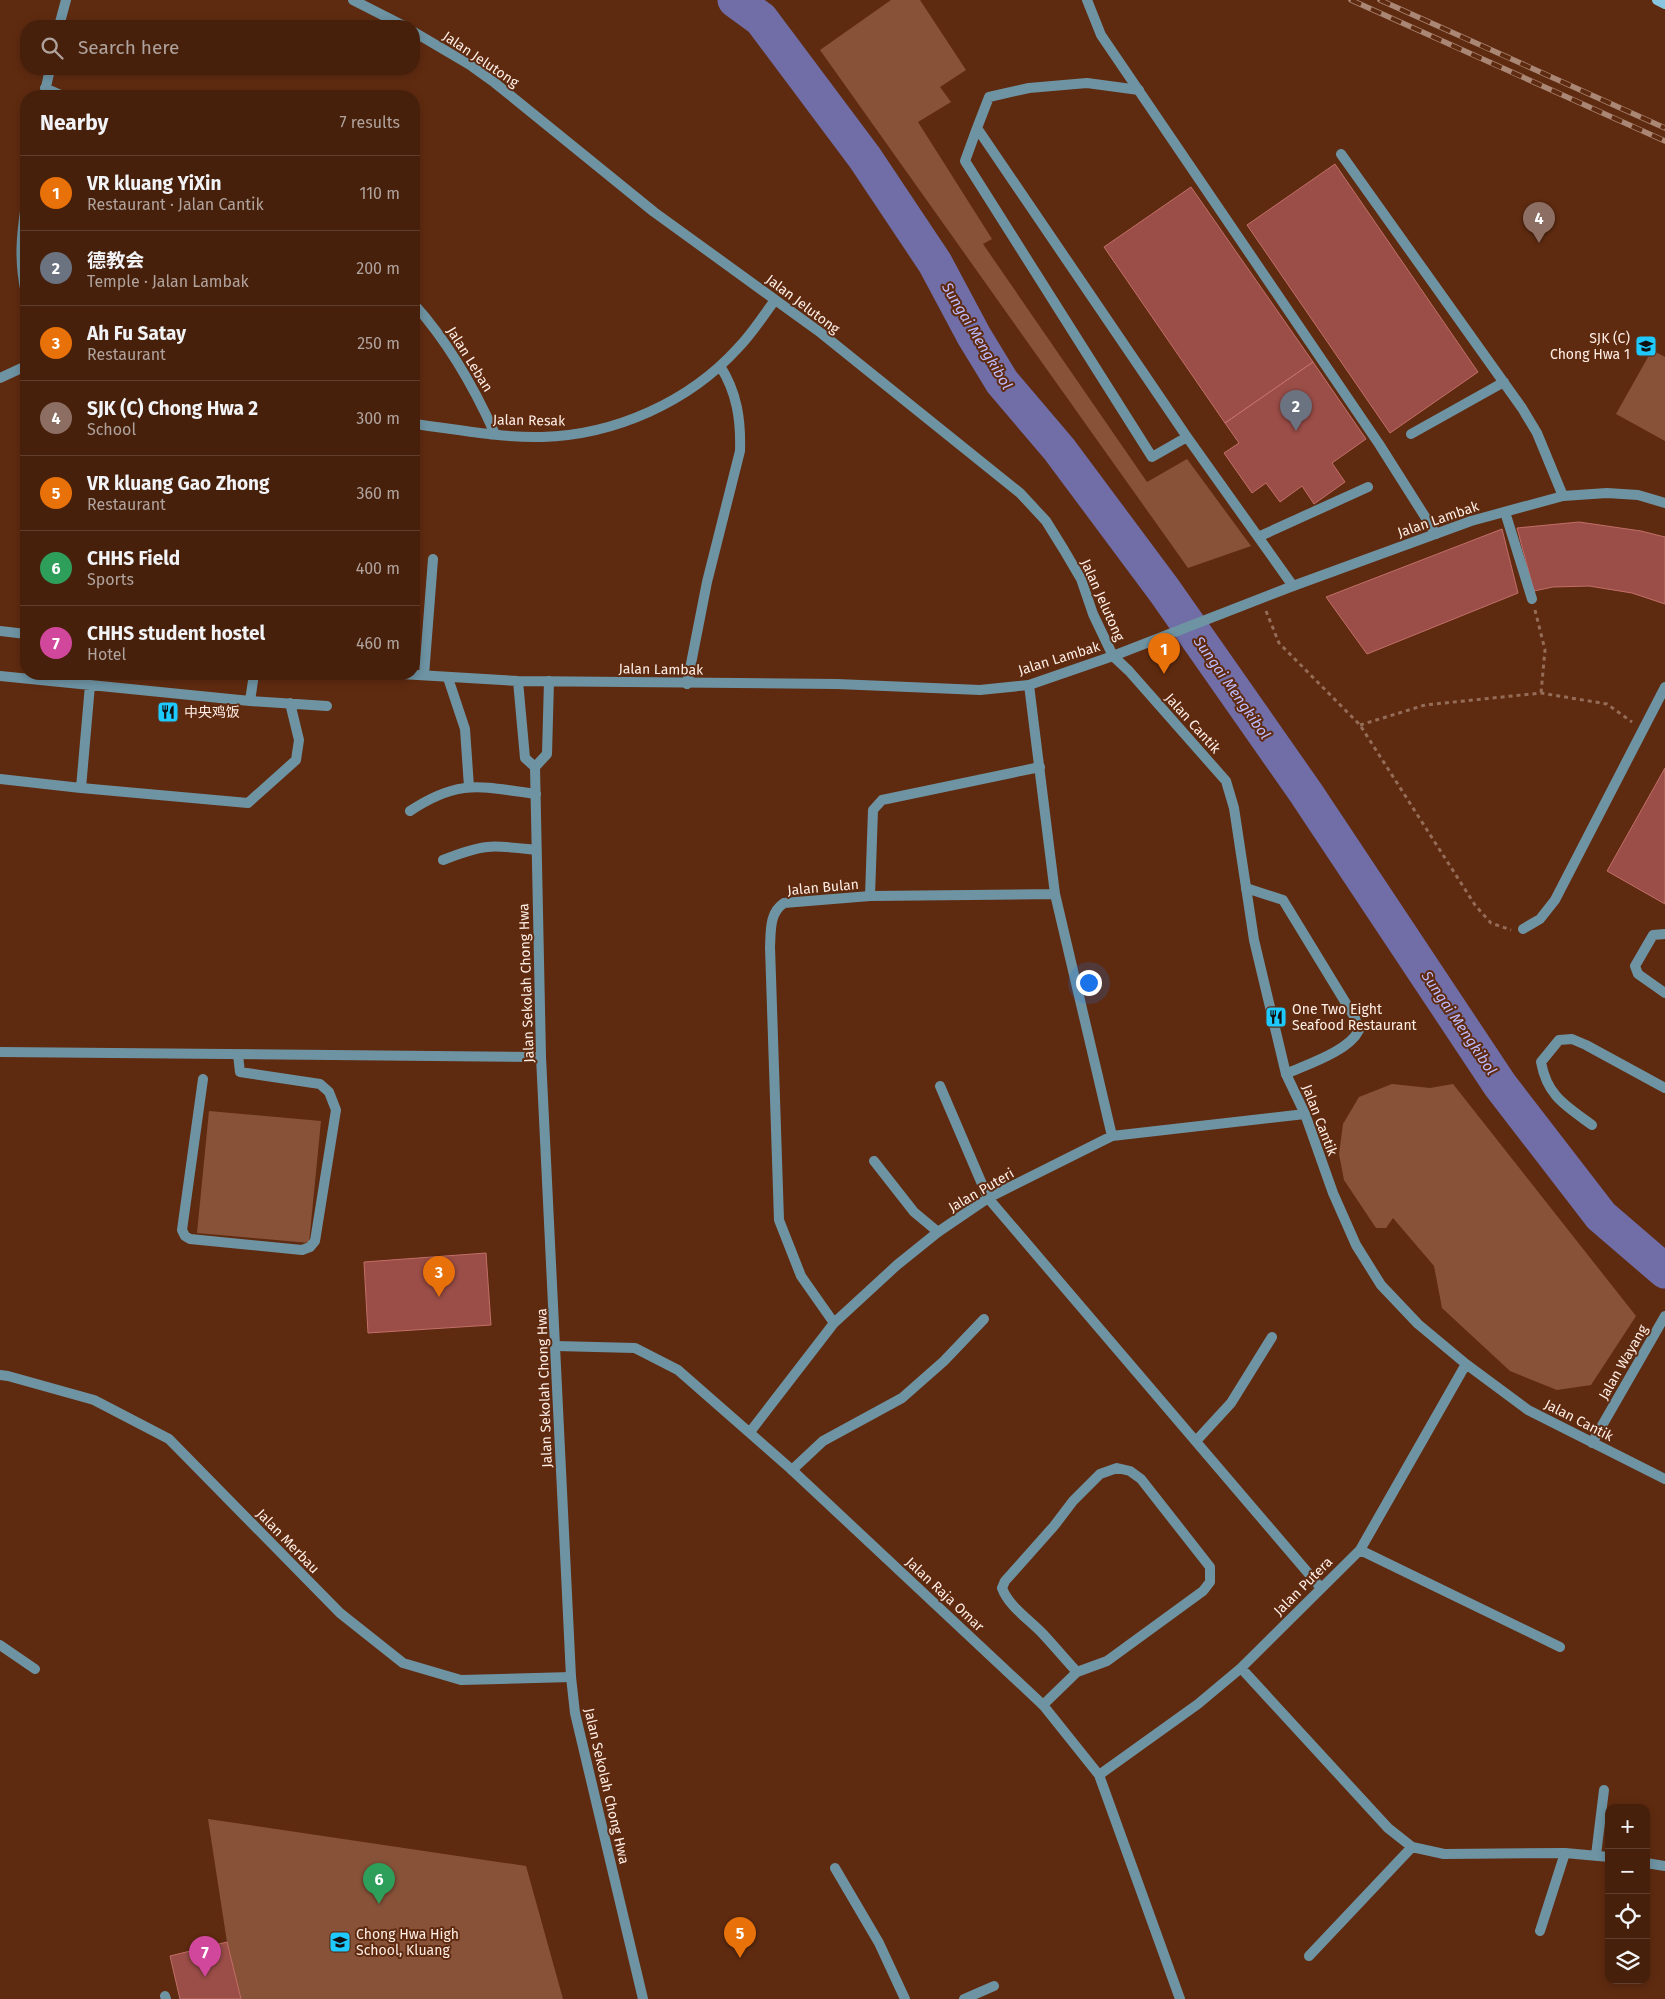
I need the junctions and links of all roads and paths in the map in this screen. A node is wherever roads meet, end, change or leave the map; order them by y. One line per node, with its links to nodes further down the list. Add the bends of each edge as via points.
1 (66, 0): 6 (street)
2 (353, 0): 7 (street)
3 (1087, 0): 11 (street, via 1101,35)
4 (1657, 0): 5 (main road)
5 (1665, 4)
6 (61, 20)
7 (392, 20)
8 (420, 36): 14 (street, Jalan Jelutong, via 482,74 654,212)
9 (48, 75): 10 (street)
10 (45, 90)
11 (1139, 90): 12 (street, via 1087,83 1029,88 989,97); 28 (street, via 1380,444)
12 (977, 128): 23 (street); 23 (street, via 965,161 1152,458)
13 (1341, 154): 19 (street)
14 (775, 300): 16 (street, Jalan Resak, via 739,348); 36 (street, Jalan Jelutong, via 1020,493 1046,522 1081,579)
15 (420, 312): 21 (street, Jalan Leban, via 462,369)
16 (720, 366): 21 (street, Jalan Resak, via 664,405 606,428 541,437); 46 (street, via 737,404 740,450 707,582)
17 (20, 369): 18 (street)
18 (0, 378)
19 (1504, 382): 22 (street); 25 (street, via 1537,433)
20 (420, 425): 21 (street, Jalan Resak)
21 (495, 434)
22 (1411, 434)
23 (1187, 437): 29 (street)
24 (1368, 487): 29 (street)
25 (1563, 496): 26 (street, Jalan Lambak, via 1638,494); 27 (street, Jalan Lambak)
26 (1665, 503)
27 (1505, 512): 28 (street, Jalan Lambak); 33 (street)
28 (1436, 534): 31 (street, Jalan Lambak)
29 (1258, 537): 31 (street)
30 (433, 559): 38 (street)
31 (1293, 586): 32 (street, Jalan Lambak)
32 (1260, 599): 36 (street, Jalan Lambak); 54 (path, via 1279,643)
33 (1532, 599): 50 (path, via 1545,650)
34 (0, 631): 35 (street)
35 (20, 633)
36 (1113, 656): 48 (street, Jalan Lambak); 65 (street, Jalan Cantik, via 1226,781 1234,808)
37 (420, 675): 38 (street, Jalan Lambak)
38 (424, 675): 41 (street, Jalan Lambak)
39 (0, 676): 40 (street)
40 (20, 676)
41 (448, 678): 45 (street, Jalan Lambak); 59 (street, via 465,729)
42 (63, 680): 47 (street)
43 (253, 680): 51 (street)
44 (549, 680): 45 (street, Jalan Lambak); 46 (street, Jalan Lambak); 56 (street, via 547,754)
45 (518, 681): 56 (street, Jalan Sekolah Chong Hwa, via 525,758)
46 (687, 684): 48 (street, Jalan Lambak, via 836,684 980,690)
47 (90, 685): 51 (street); 60 (street)
48 (1029, 685): 57 (street)
49 (1665, 687): 55 (street)
50 (1541, 693): 54 (path, via 1425,705); 55 (path, via 1607,704)
51 (250, 701): 52 (street)
52 (290, 703): 53 (street); 60 (street, via 299,740 296,760 248,803)
53 (327, 706)
54 (1360, 725): 68 (path, via 1475,904 1491,924 1510,930)
55 (1643, 729): 68 (street, via 1555,900 1540,919)
56 (535, 767): 61 (street, Jalan Sekolah Chong Hwa)
57 (1040, 767): 66 (street); 67 (street, via 882,800 873,810)
58 (0, 779): 60 (street)
59 (469, 787): 61 (street); 62 (street, via 442,793)
60 (81, 788)
61 (536, 794): 63 (street, Jalan Sekolah Chong Hwa)
62 (410, 811)
63 (536, 850): 64 (street, via 480,846); 73 (street, Jalan Sekolah Chong Hwa)
64 (443, 860)
65 (1246, 888): 74 (street, Jalan Cantik, via 1254,940); 74 (street, via 1282,900 1355,1018 1359,1030 1355,1038 1343,1047)
66 (1055, 894): 67 (street, Jalan Bulan); 80 (street)
67 (870, 896): 86 (street, Jalan Bulan, via 784,903 772,919 770,947 779,1220 801,1276)
68 (1523, 929)
69 (1665, 934): 70 (street, via 1653,935 1635,966 1638,974)
70 (1665, 993)
71 (0, 1052): 72 (street)
72 (238, 1055): 73 (street); 75 (street, via 240,1072 320,1084 329,1092 334,1104 336,1110 315,1241 310,1247 302,1250 185,1236 182,1230)
73 (541, 1057): 88 (street, Jalan Sekolah Chong Hwa)
74 (1286, 1074): 78 (street, Jalan Cantik)
75 (203, 1079)
76 (940, 1086): 82 (street)
77 (1665, 1088): 79 (street, via 1586,1045 1559,1040 1541,1062 1544,1080 1558,1099)
78 (1305, 1114): 80 (street, Jalan Puteri); 89 (street, Jalan Cantik, via 1333,1194 1356,1245 1381,1285 1418,1324)
79 (1592, 1125)
80 (1112, 1136): 82 (street, Jalan Puteri)
81 (874, 1161): 83 (street, via 914,1212)
82 (988, 1198): 83 (street, Jalan Puteri); 92 (street)
83 (938, 1232): 86 (street, Jalan Puteri)
84 (1664, 1318): 93 (street, Jalan Wayang)
85 (984, 1319): 94 (street, via 902,1398 823,1441)
86 (834, 1322): 91 (street, Jalan Puteri)
87 (1272, 1337): 92 (street, via 1231,1403)
88 (556, 1346): 91 (street, Jalan Raja Omar, via 636,1348 678,1370); 103 (street, Jalan Sekolah Chong Hwa)
89 (1466, 1364): 93 (street, Jalan Cantik, via 1528,1410); 96 (street, Jalan Putera)
90 (0, 1376): 103 (street, Jalan Merbau, via 94,1400 169,1440 340,1613 403,1663 461,1680)
91 (750, 1432): 94 (street, Jalan Raja Omar)
92 (1196, 1442): 97 (street)
93 (1592, 1443): 95 (street, Jalan Cantik)
94 (792, 1470): 104 (street, Jalan Raja Omar)
95 (1665, 1479)
96 (1360, 1550): 97 (street, Jalan Putera); 99 (street)
97 (1321, 1588): 100 (street, Jalan Putera)
98 (0, 1645): 101 (street)
99 (1560, 1646)
100 (1241, 1668): 105 (street, Jalan Putera, via 1198,1704); 107 (street, via 1388,1828)
101 (35, 1669)
102 (1077, 1672): 102 (street, via 1106,1661 1139,1639 1203,1591 1210,1582 1210,1567 1205,1559 1130,1470 1117,1468 1100,1474 1073,1501 1002,1588 1012,1604); 104 (street)
103 (571, 1677): 117 (street, Jalan Sekolah Chong Hwa, via 575,1713)
104 (1043, 1705): 105 (street, Jalan Raja Omar)
105 (1100, 1775): 120 (street, Jalan Raja Omar)
106 (1604, 1790): 109 (street)
107 (1412, 1847): 108 (street, via 1444,1854); 115 (street)
108 (1565, 1853): 109 (street); 114 (street)
109 (1596, 1855): 110 (street)
110 (1605, 1856)
111 (1650, 1864): 112 (street)
112 (1665, 1866)
113 (836, 1868): 118 (street, via 879,1943)
114 (1540, 1931)
115 (1310, 1956)
116 (994, 1986): 119 (street)
117 (643, 1999)
118 (905, 1999)
119 (964, 1999)
120 (1180, 1999)

